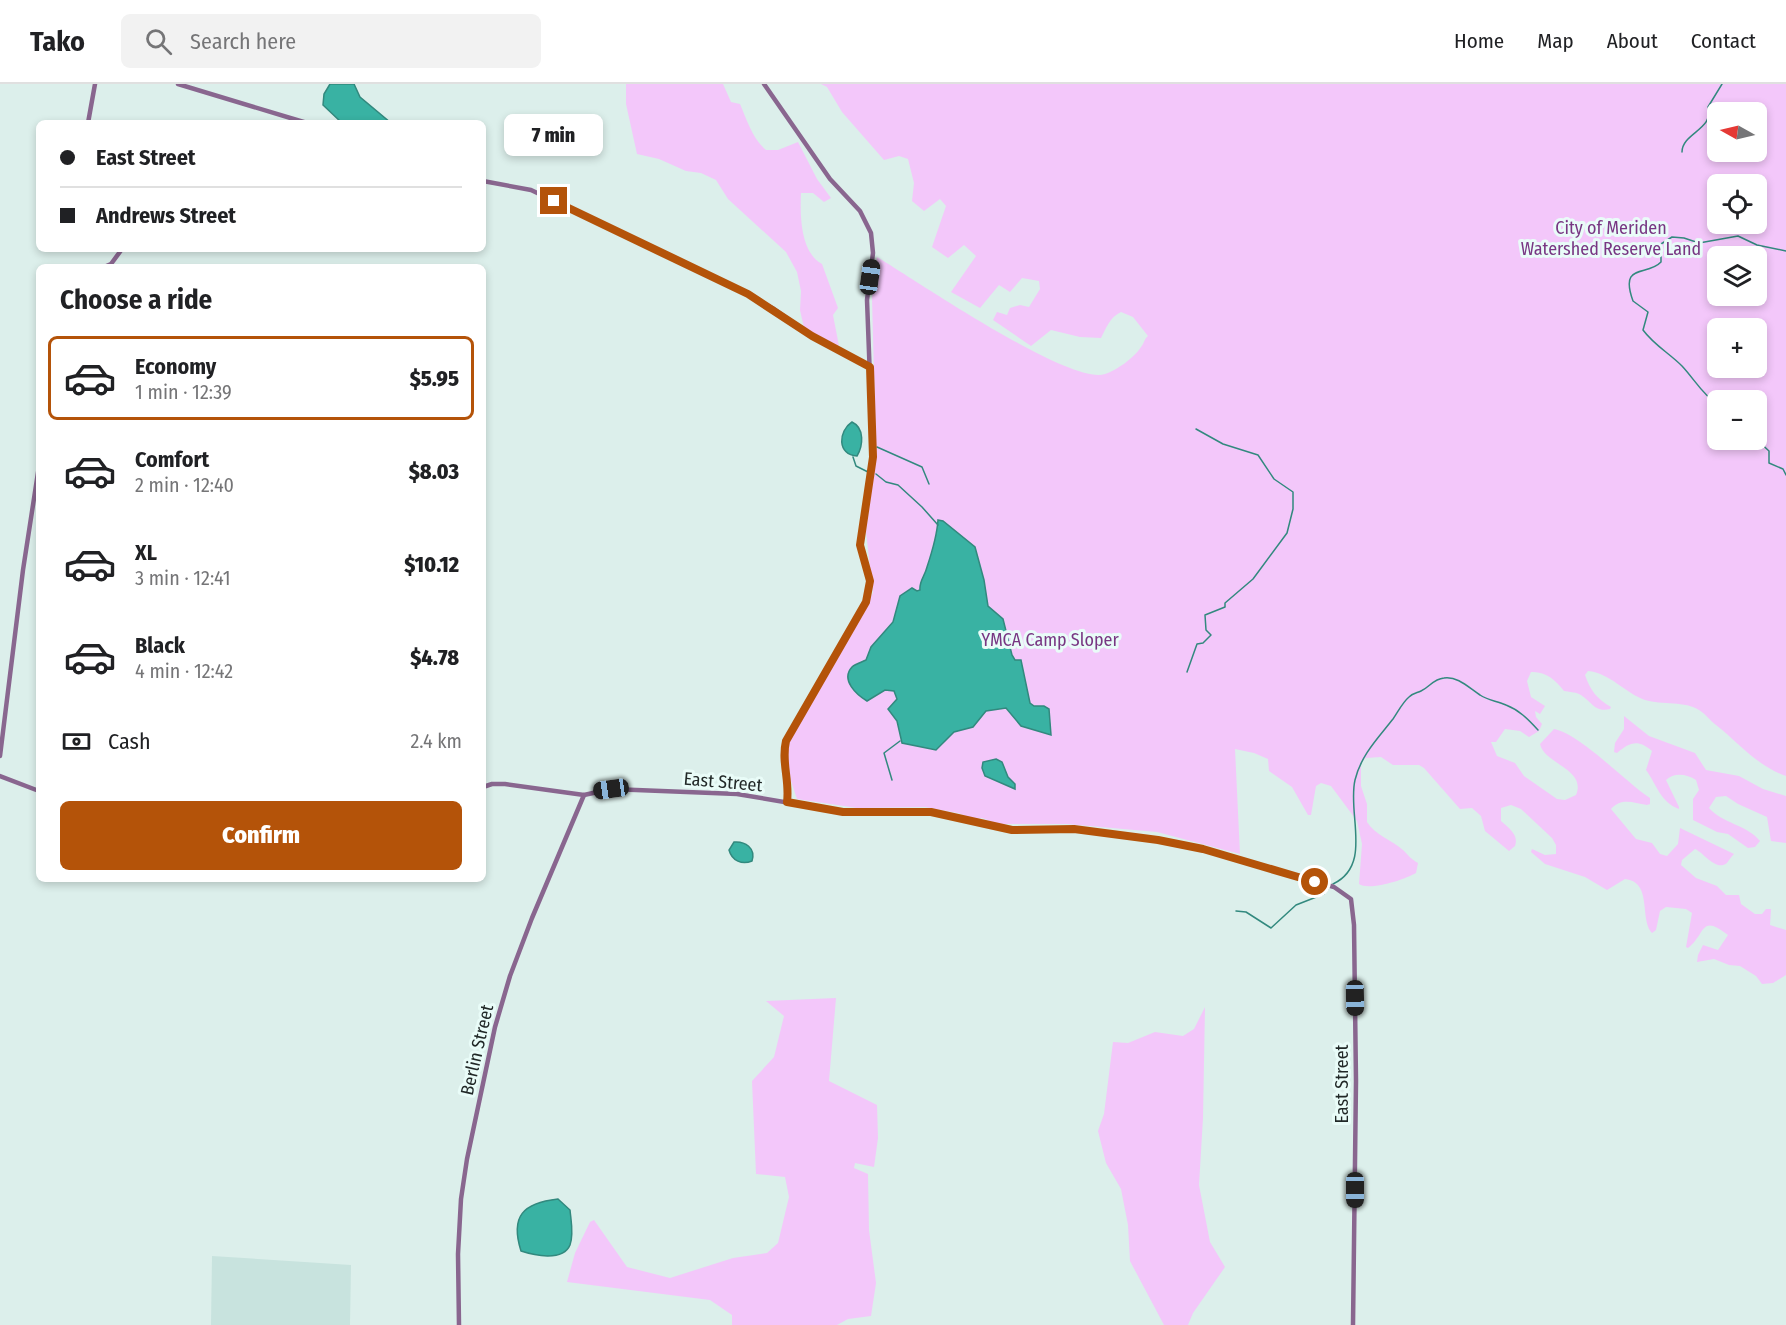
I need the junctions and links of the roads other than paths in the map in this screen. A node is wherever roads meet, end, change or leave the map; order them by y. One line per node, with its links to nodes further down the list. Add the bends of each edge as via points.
1 (95, 84): 4 (street)
2 (178, 84): 5 (street)
3 (764, 84): 7 (street, via 872,233 867,300)
4 (89, 120)
5 (297, 120)
6 (486, 182): 7 (street, via 531,189 730,285)
7 (870, 367): 14 (street, via 873,457 860,545 870,581 866,602 786,741 783,753)
8 (36, 486): 9 (street)
9 (0, 756)
10 (0, 776): 12 (street)
11 (486, 786): 13 (street, East Street, via 505,784)
12 (36, 790)
13 (584, 795): 14 (street, East Street, via 611,789 737,794); 15 (street, Berlin Street, via 528,927 495,1027 461,1198)
14 (787, 802): 16 (street, East Street, via 843,812 931,812 1012,830 1074,829 1158,840 1334,887 1351,899 1356,1082)
15 (459, 1325)
16 (1353, 1325)

